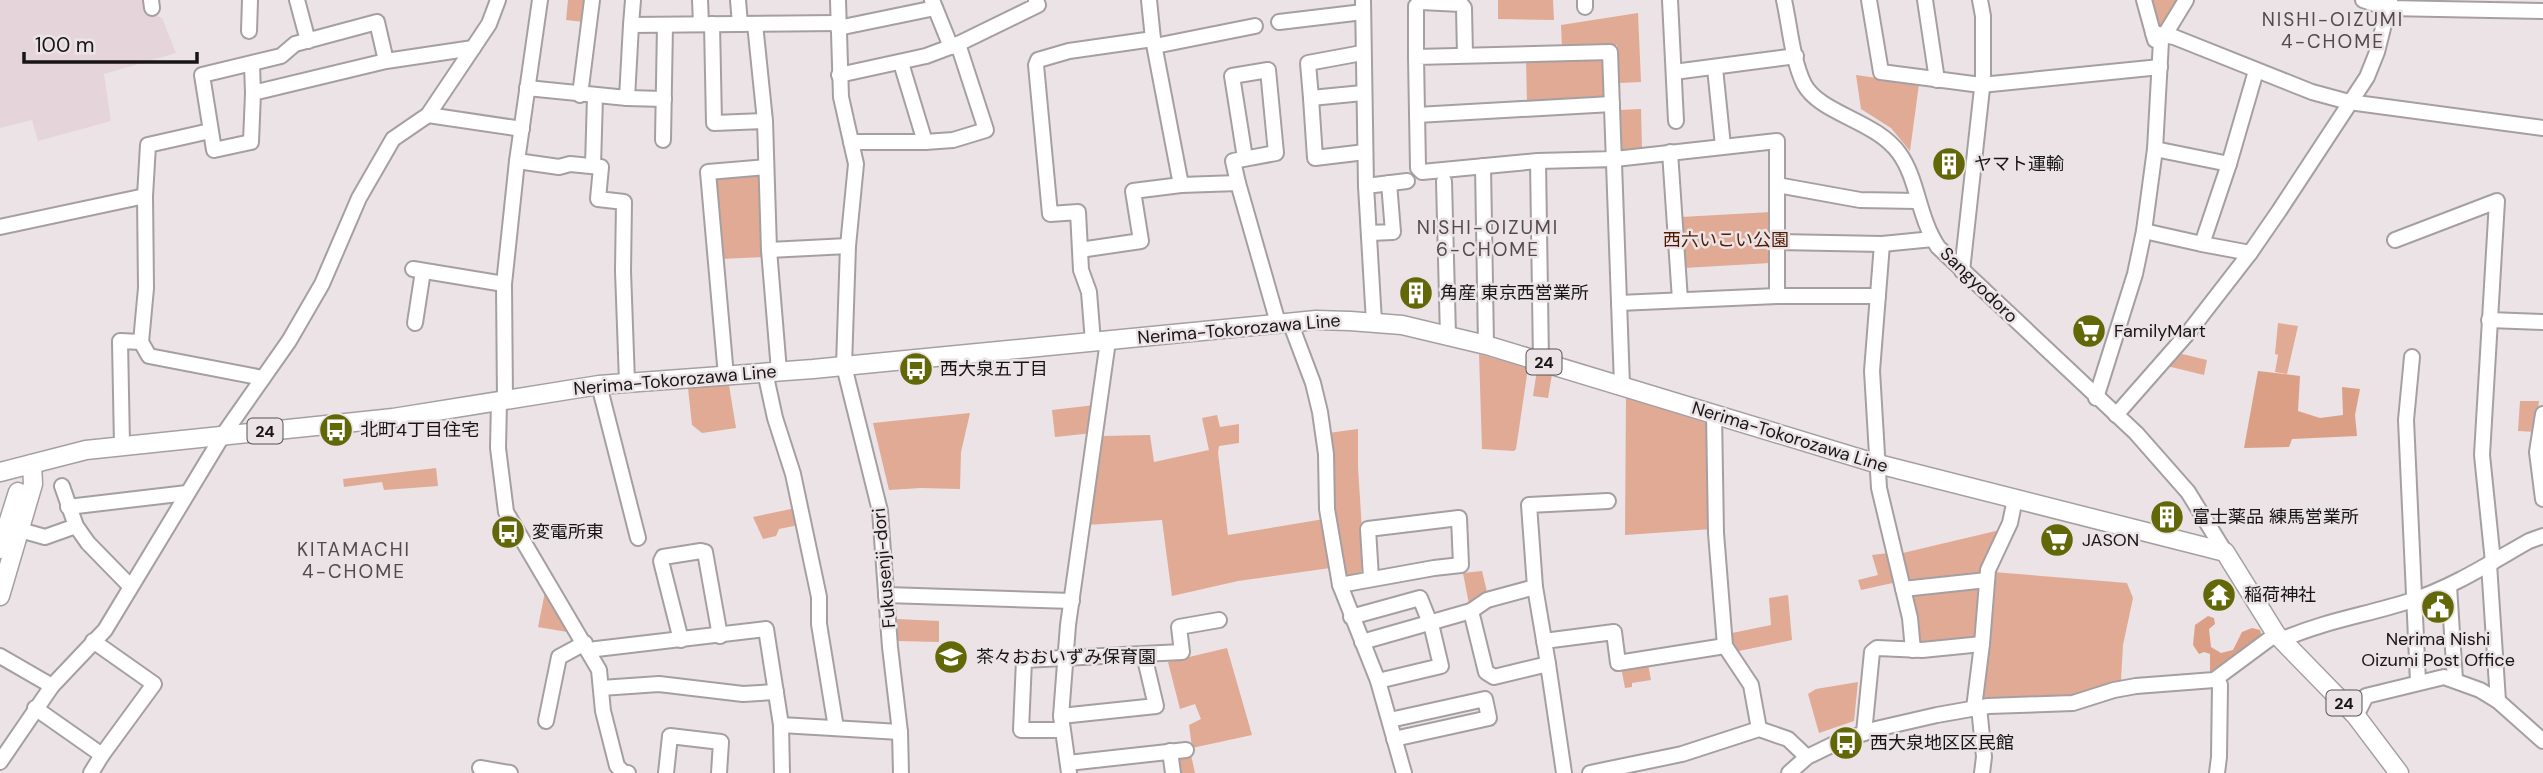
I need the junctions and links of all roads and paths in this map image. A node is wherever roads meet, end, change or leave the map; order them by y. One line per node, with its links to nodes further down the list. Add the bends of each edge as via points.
1 (250, 0): 31 (street)
2 (297, 0): 33 (street)
3 (498, 0): 36 (street)
4 (540, 0): 51 (street)
5 (592, 0): 54 (street)
6 (633, 0): 27 (street)
7 (700, 0): 25 (street)
8 (738, 0): 26 (street)
9 (838, 0): 29 (street, Fukusenji-dori)
10 (1036, 0): 35 (street, via 1038,5)
11 (1149, 0): 34 (street)
12 (1670, 0): 47 (street)
13 (1784, 0): 39 (street, Sangyodoro)
14 (1869, 0): 49 (street, via 1881,72)
15 (1925, 0): 49 (street)
16 (1980, 0): 50 (street)
17 (2144, 0): 32 (street)
18 (2186, 0): 32 (street)
19 (2363, 0): 21 (street)
20 (933, 4): 29 (street); 35 (street)
21 (2388, 4): 23 (street); 58 (street, via 2377,52)
22 (1363, 6): 24 (street); 37 (street)
23 (2543, 11)
24 (1279, 22)
25 (707, 24): 26 (street); 28 (street); 62 (street, via 714,123)
26 (747, 24): 29 (street); 62 (street)
27 (631, 25): 28 (street); 56 (street)
28 (665, 25): 57 (street)
29 (838, 26): 48 (street, Fukusenji-dori)
30 (1255, 26): 34 (street)
31 (249, 31)
32 (2159, 34): 44 (street); 46 (street)
33 (308, 41): 41 (street, via 377,22); 43 (street, via 295,44 281,56)
34 (1154, 43): 86 (street); 101 (street, via 1069,51 1038,60 1036,65 1050,214 1079,212)
35 (954, 45): 42 (street); 69 (street, via 986,130 953,141)
36 (473, 48): 41 (street); 60 (street)
37 (1363, 53): 53 (street); 55 (street, via 1308,64)
38 (1465, 55): 40 (street); 40 (street, via 1461,4 1421,2 1416,6); 59 (street, via 1610,52)
39 (1796, 56): 45 (street); 90 (street, Sangyodoro, via 1805,85 1815,97 1891,142 1906,164)
40 (1416, 57): 61 (street)
41 (386, 61): 52 (street)
42 (901, 63): 48 (street); 69 (street)
43 (252, 64): 52 (street); 66 (street, via 202,75)
44 (2160, 67): 50 (street); 71 (street)
45 (1714, 68): 47 (street); 70 (street)
46 (2256, 71): 58 (street); 78 (street)
47 (1674, 72): 63 (street)
48 (839, 75): 68 (street, Fukusenji-dori)
49 (1937, 80): 50 (street)
50 (1981, 85): 103 (street)
51 (527, 88): 54 (street); 65 (street)
52 (253, 93): 66 (street, via 251,142 214,150)
53 (1363, 93): 55 (street); 72 (street)
54 (587, 96): 56 (street); 79 (street)
55 (1311, 98): 72 (street, via 1315,159)
56 (627, 99): 57 (street)
57 (664, 99): 67 (street)
58 (2349, 102): 64 (street); 102 (street)
59 (1612, 104): 61 (street); 75 (street)
60 (428, 114): 65 (street); 123 (street, via 393,139 359,198 322,284)
61 (1417, 115): 80 (street, via 1418,168 1422,172)
62 (765, 121): 81 (street)
63 (1676, 121)
64 (2543, 128)
65 (522, 129): 76 (street)
66 (210, 131): 89 (street, via 148,145)
67 (663, 140)
68 (851, 142): 69 (street); 99 (street, Fukusenji-dori, via 856,164)
69 (925, 142)
70 (1723, 146): 73 (street); 87 (street, via 1777,141)
71 (2155, 149): 78 (street); 92 (street)
72 (1364, 152): 88 (street)
73 (1671, 152): 75 (street); 107 (street)
74 (1245, 158): 74 (street, via 1232,76 1268,70 1276,153); 84 (street, via 1233,160)
75 (1615, 159): 77 (street); 108 (street)
76 (517, 161): 79 (street); 104 (street)
77 (1538, 161): 80 (street); 119 (street)
78 (2229, 164): 98 (street)
79 (593, 166): 124 (street, via 601,167 598,199 624,202)
80 (1483, 166): 117 (street)
81 (766, 167): 100 (street); 122 (street, via 708,172)
82 (1408, 181): 85 (street)
83 (1444, 181): 114 (street)
84 (1238, 183): 86 (street); 113 (street)
85 (1389, 183): 88 (street); 93 (street, via 1394,232)
86 (1181, 185): 101 (street, via 1133,191 1141,241)
87 (1777, 185): 90 (street, via 1860,200); 96 (street)
88 (1366, 186): 93 (street)
89 (145, 196): 91 (street); 116 (street, via 146,288)
90 (1917, 201): 94 (street, Sangyodoro)
91 (0, 227)
92 (2144, 231): 98 (street); 127 (street)
93 (1369, 233): 110 (street)
94 (1933, 239): 97 (street); 103 (street, Sangyodoro)
95 (2395, 240): 109 (street, via 2497,201)
96 (1776, 242): 97 (street); 105 (street)
97 (1882, 244): 106 (street)
98 (2202, 244): 102 (street)
99 (848, 246): 100 (street); 120 (street, Fukusenji-dori)
100 (769, 250): 121 (street)
101 (1080, 250): 115 (street)
102 (2250, 253): 131 (street)
103 (1962, 271): 127 (street, Sangyodoro)
104 (504, 284): 112 (street, via 418,270); 128 (street)
105 (1777, 296): 106 (street); 107 (street)
106 (1878, 296): 135 (street, via 1872,379)
107 (1680, 300): 108 (street)
108 (1619, 303): 126 (street)
109 (2489, 320): 111 (street); 149 (street, via 2482,455)
110 (1374, 322): 113 (main road, Nerima-Tokorozawa Line / 24); 114 (main road, Nerima-Tokorozawa Line / 24)
111 (2543, 322)
112 (415, 323)
113 (1284, 323): 115 (main road, Nerima-Tokorozawa Line / 24); 152 (street, via 1313,383 1320,412 1327,509)
114 (1448, 336): 117 (main road, Nerima-Tokorozawa Line / 24)
115 (1100, 341): 120 (main road, Nerima-Tokorozawa Line / 24); 160 (street)
116 (141, 342): 123 (street, via 149,356); 133 (street, via 120,341)
117 (1486, 345): 119 (main road, Nerima-Tokorozawa Line / 24)
118 (2412, 357): 159 (street, via 2406,420)
119 (1541, 361): 126 (main road, Nerima-Tokorozawa Line / 24)
120 (844, 366): 121 (main road, Nerima-Tokorozawa Line / 24); 157 (street, Fukusenji-dori, via 880,511)
121 (772, 372): 122 (main road, Nerima-Tokorozawa Line / 24); 194 (street, via 775,418 793,474 819,597)
122 (726, 376): 124 (main road, Nerima-Tokorozawa Line / 24)
123 (263, 378): 132 (street)
124 (627, 382): 125 (main road, Nerima-Tokorozawa Line / 24)
125 (599, 385): 128 (main road, Nerima-Tokorozawa Line / 24); 146 (street)
126 (1622, 386): 129 (main road, Nerima-Tokorozawa Line / 24)
127 (2096, 398): 131 (street, Sangyodoro)
128 (502, 400): 132 (main road, Nerima-Tokorozawa Line / 24, via 393,418); 173 (street, via 498,448 506,512)
129 (1714, 414): 135 (main road, Nerima-Tokorozawa Line / 24); 172 (street, via 1716,533)
130 (2543, 414): 140 (street, via 2537,452)
131 (2116, 415): 148 (street, Sangyodoro, via 2188,492)
132 (223, 435): 133 (main road, Nerima-Tokorozawa Line / 24); 138 (street)
133 (122, 445): 134 (main road, Nerima-Tokorozawa Line / 24)
134 (32, 464): 136 (main road, 24); 144 (main road, via 33,484); 147 (main road)
135 (1878, 464): 139 (main road, Nerima-Tokorozawa Line / 24); 156 (street, via 1879,488)
136 (0, 472)
137 (62, 486): 142 (street)
138 (187, 493): 142 (street); 153 (street)
139 (2015, 499): 148 (main road, Nerima-Tokorozawa Line / 24); 151 (street)
140 (2543, 499)
141 (1608, 501): 155 (street, via 1529,505)
142 (68, 507): 143 (street)
143 (76, 526): 144 (street, via 45,537); 153 (street)
144 (20, 530): 158 (main road)
145 (2543, 536): 149 (street)
146 (638, 538)
147 (0, 549)
148 (2225, 552): 166 (main road, 24)
149 (2491, 563): 154 (street); 186 (street)
150 (1371, 578): 150 (street, via 1461,565 1460,518 1368,529); 152 (street)
151 (1987, 580): 156 (street); 171 (street)
152 (1340, 584): 162 (street)
153 (130, 586): 169 (street)
154 (2449, 586): 159 (street); 180 (street)
155 (1535, 587): 161 (street, via 1487,600); 168 (street)
156 (1903, 589): 174 (street)
157 (886, 595): 160 (street); 196 (street, Fukusenji-dori)
158 (0, 596)
159 (2413, 600): 166 (street); 182 (street)
160 (1072, 601): 177 (street)
161 (1471, 611): 164 (street); 178 (street, via 1486,672 1494,677)
162 (1351, 617): 164 (street, via 1420,598); 170 (street)
163 (1219, 620): 175 (street, via 1179,627 1182,652)
164 (1429, 622): 170 (street); 181 (street, via 1441,666)
165 (720, 636): 167 (street); 167 (street, via 705,552 701,551 661,561); 185 (street, via 766,629)
166 (2279, 637): 179 (street); 189 (main road, 24)
167 (681, 640): 173 (street)
168 (1544, 640): 172 (street, via 1614,632 1618,663); 178 (street)
169 (93, 641): 183 (street); 202 (street, via 154,684)
170 (1362, 642): 181 (street)
171 (1982, 643): 174 (street); 187 (street)
172 (1725, 646): 195 (street, via 1751,685)
173 (587, 647): 184 (street, via 599,670); 191 (street, via 559,657)
174 (1913, 650): 197 (street, via 1877,648 1872,652)
175 (1144, 655): 177 (street); 192 (street, via 1156,706)
176 (0, 656): 183 (street)
177 (1066, 659): 192 (street); 192 (street, via 1024,660 1021,730)
178 (1548, 664): 217 (street)
179 (2217, 679): 187 (street, via 2114,690 2073,704); 221 (street)
180 (2455, 680): 182 (street, via 2444,677); 186 (street)
181 (1378, 681): 190 (street)
182 (2418, 682): 189 (street, via 2366,696)
183 (52, 686): 188 (street)
184 (601, 688): 185 (street, via 659,684 743,694); 207 (street, via 603,711)
185 (776, 692): 193 (street)
186 (2498, 701): 199 (street)
187 (1976, 707): 197 (street); 220 (street)
188 (35, 708): 202 (street); 204 (street)
189 (2356, 716): 222 (main road, 24)
190 (1390, 720): 198 (street); 198 (street, via 1485,699 1489,718)
191 (546, 721)
192 (1062, 723): 206 (street)
193 (781, 725): 194 (street); 213 (street)
194 (836, 728): 196 (street)
195 (1759, 729): 203 (street, via 1788,739); 218 (street, via 1682,754)
196 (900, 732): 214 (street, Fukusenji-dori)
197 (1864, 733): 203 (street)
198 (1394, 739): 216 (street)
199 (2543, 741)
200 (1186, 750): 201 (street)
201 (1171, 751): 206 (street); 215 (street)
202 (102, 754): 208 (street)
203 (1807, 757): 219 (street)
204 (1, 758)
205 (480, 768): 209 (street)
206 (1069, 768)
207 (624, 771): 210 (street)
208 (91, 773)
209 (510, 773)
210 (604, 773)
211 (666, 773): 212 (street, via 670,736 721,741)
212 (719, 773)
213 (782, 773)
214 (901, 773)
215 (1173, 773)
216 (1404, 773)
217 (1564, 773)
218 (1590, 773)
219 (1789, 773)
220 (1982, 773)
221 (2217, 773)
222 (2399, 773)

